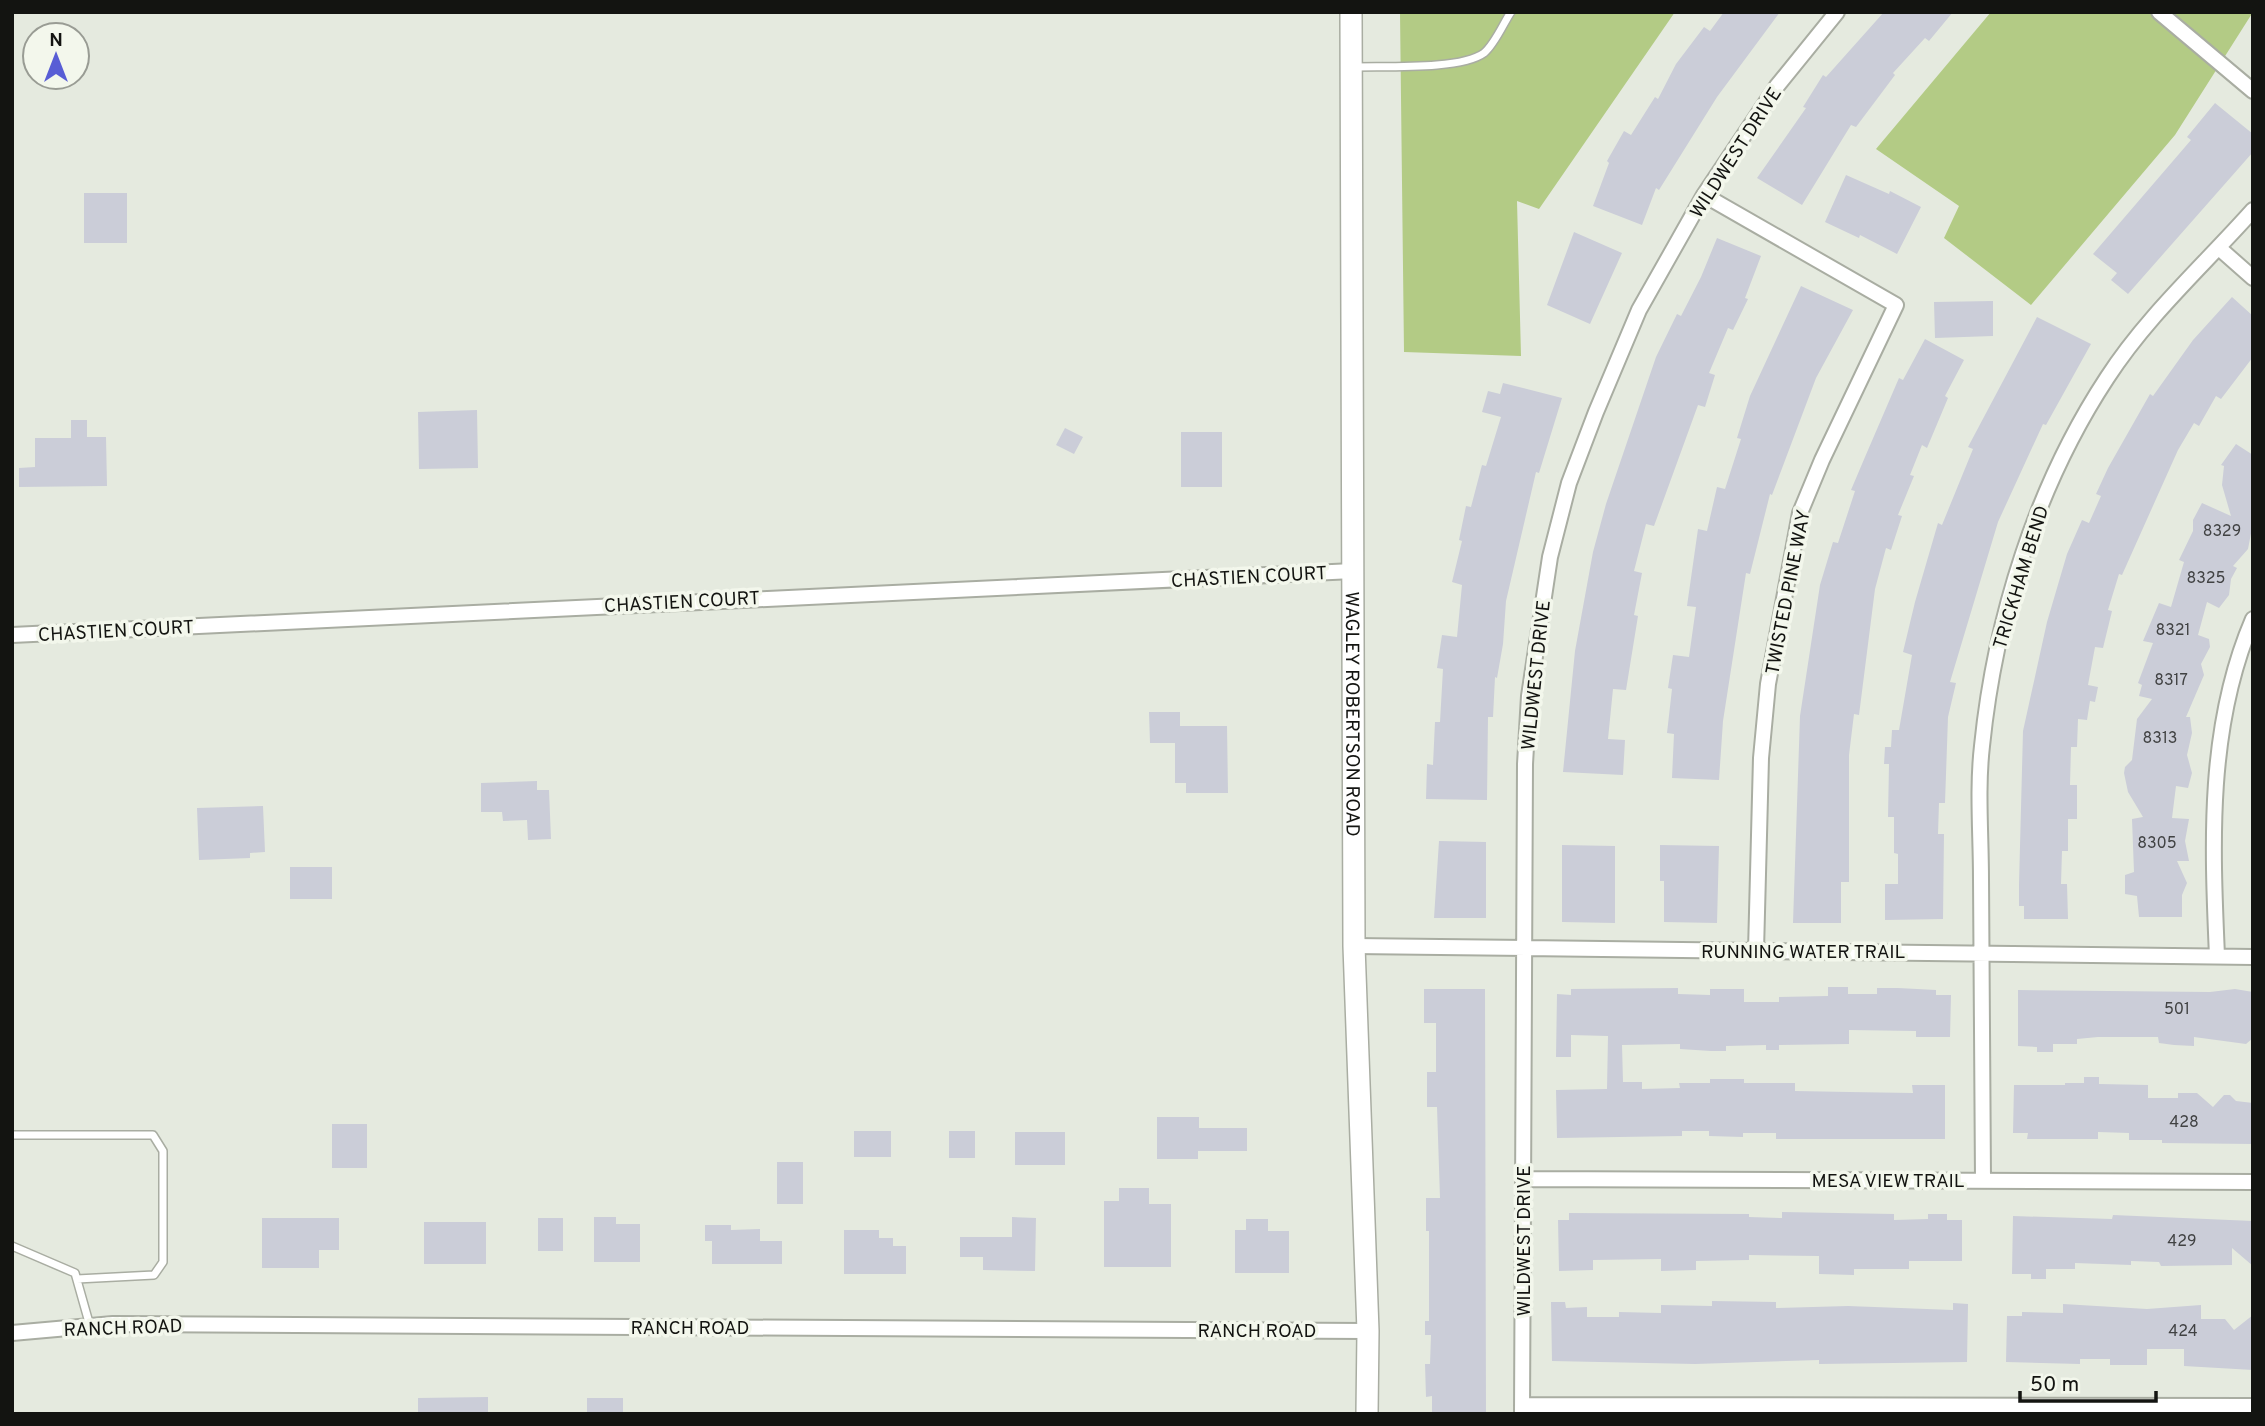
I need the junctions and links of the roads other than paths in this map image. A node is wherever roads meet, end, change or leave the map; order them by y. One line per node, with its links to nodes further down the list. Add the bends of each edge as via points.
1 (1351, 12): 5 (street, WAGLEY ROBERTSON ROAD)
2 (1511, 12): 5 (lane, via 1485,52 1470,59 1436,65)
3 (1836, 12): 7 (street, WILDWEST DRIVE, via 1777,86)
4 (2159, 12): 6 (street)
5 (1351, 67): 11 (street, WAGLEY ROBERTSON ROAD)
6 (2253, 91)
7 (1704, 195): 15 (street, WILDWEST DRIVE, via 1639,310 1569,483 1550,557 1529,696); 16 (street, TWISTED PINE WAY, via 1896,305 1800,513 1768,684)
8 (2253, 210): 9 (street, TRICKHAM BEND)
9 (2219, 248): 10 (street); 17 (street, TRICKHAM BEND, via 2151,319 2107,377 2042,506 2013,587 1993,663 1982,749)
10 (2253, 278)
11 (1353, 571): 13 (street, CHASTIEN COURT); 14 (street, WAGLEY ROBERTSON ROAD)
12 (2253, 619): 18 (street, via 2237,655 2219,737 2212,846)
13 (12, 635)
14 (1354, 946): 15 (street, RUNNING WATER TRAIL); 27 (street, WAGLEY ROBERTSON ROAD)
15 (1524, 951): 16 (street, RUNNING WATER TRAIL); 21 (street, WILDWEST DRIVE)
16 (1756, 951): 17 (street, RUNNING WATER TRAIL)
17 (1981, 952): 18 (street, RUNNING WATER TRAIL); 22 (street, TRICKHAM BEND)
18 (2217, 956): 19 (street, RUNNING WATER TRAIL)
19 (2253, 957)
20 (12, 1135): 25 (lane, via 153,1135 163,1151 163,1262 154,1275)
21 (1523, 1179): 22 (street, MESA VIEW TRAIL); 30 (street, WILDWEST DRIVE)
22 (1983, 1181): 23 (street, MESA VIEW TRAIL)
23 (2253, 1182)
24 (12, 1246): 25 (lane, via 75,1273)
25 (77, 1279): 26 (lane)
26 (90, 1326): 27 (street, RANCH ROAD); 28 (street, RANCH ROAD)
27 (1368, 1331): 31 (street, WAGLEY ROBERTSON ROAD)
28 (12, 1333)
29 (2253, 1406): 30 (street)
30 (1522, 1409)
31 (1367, 1414)

